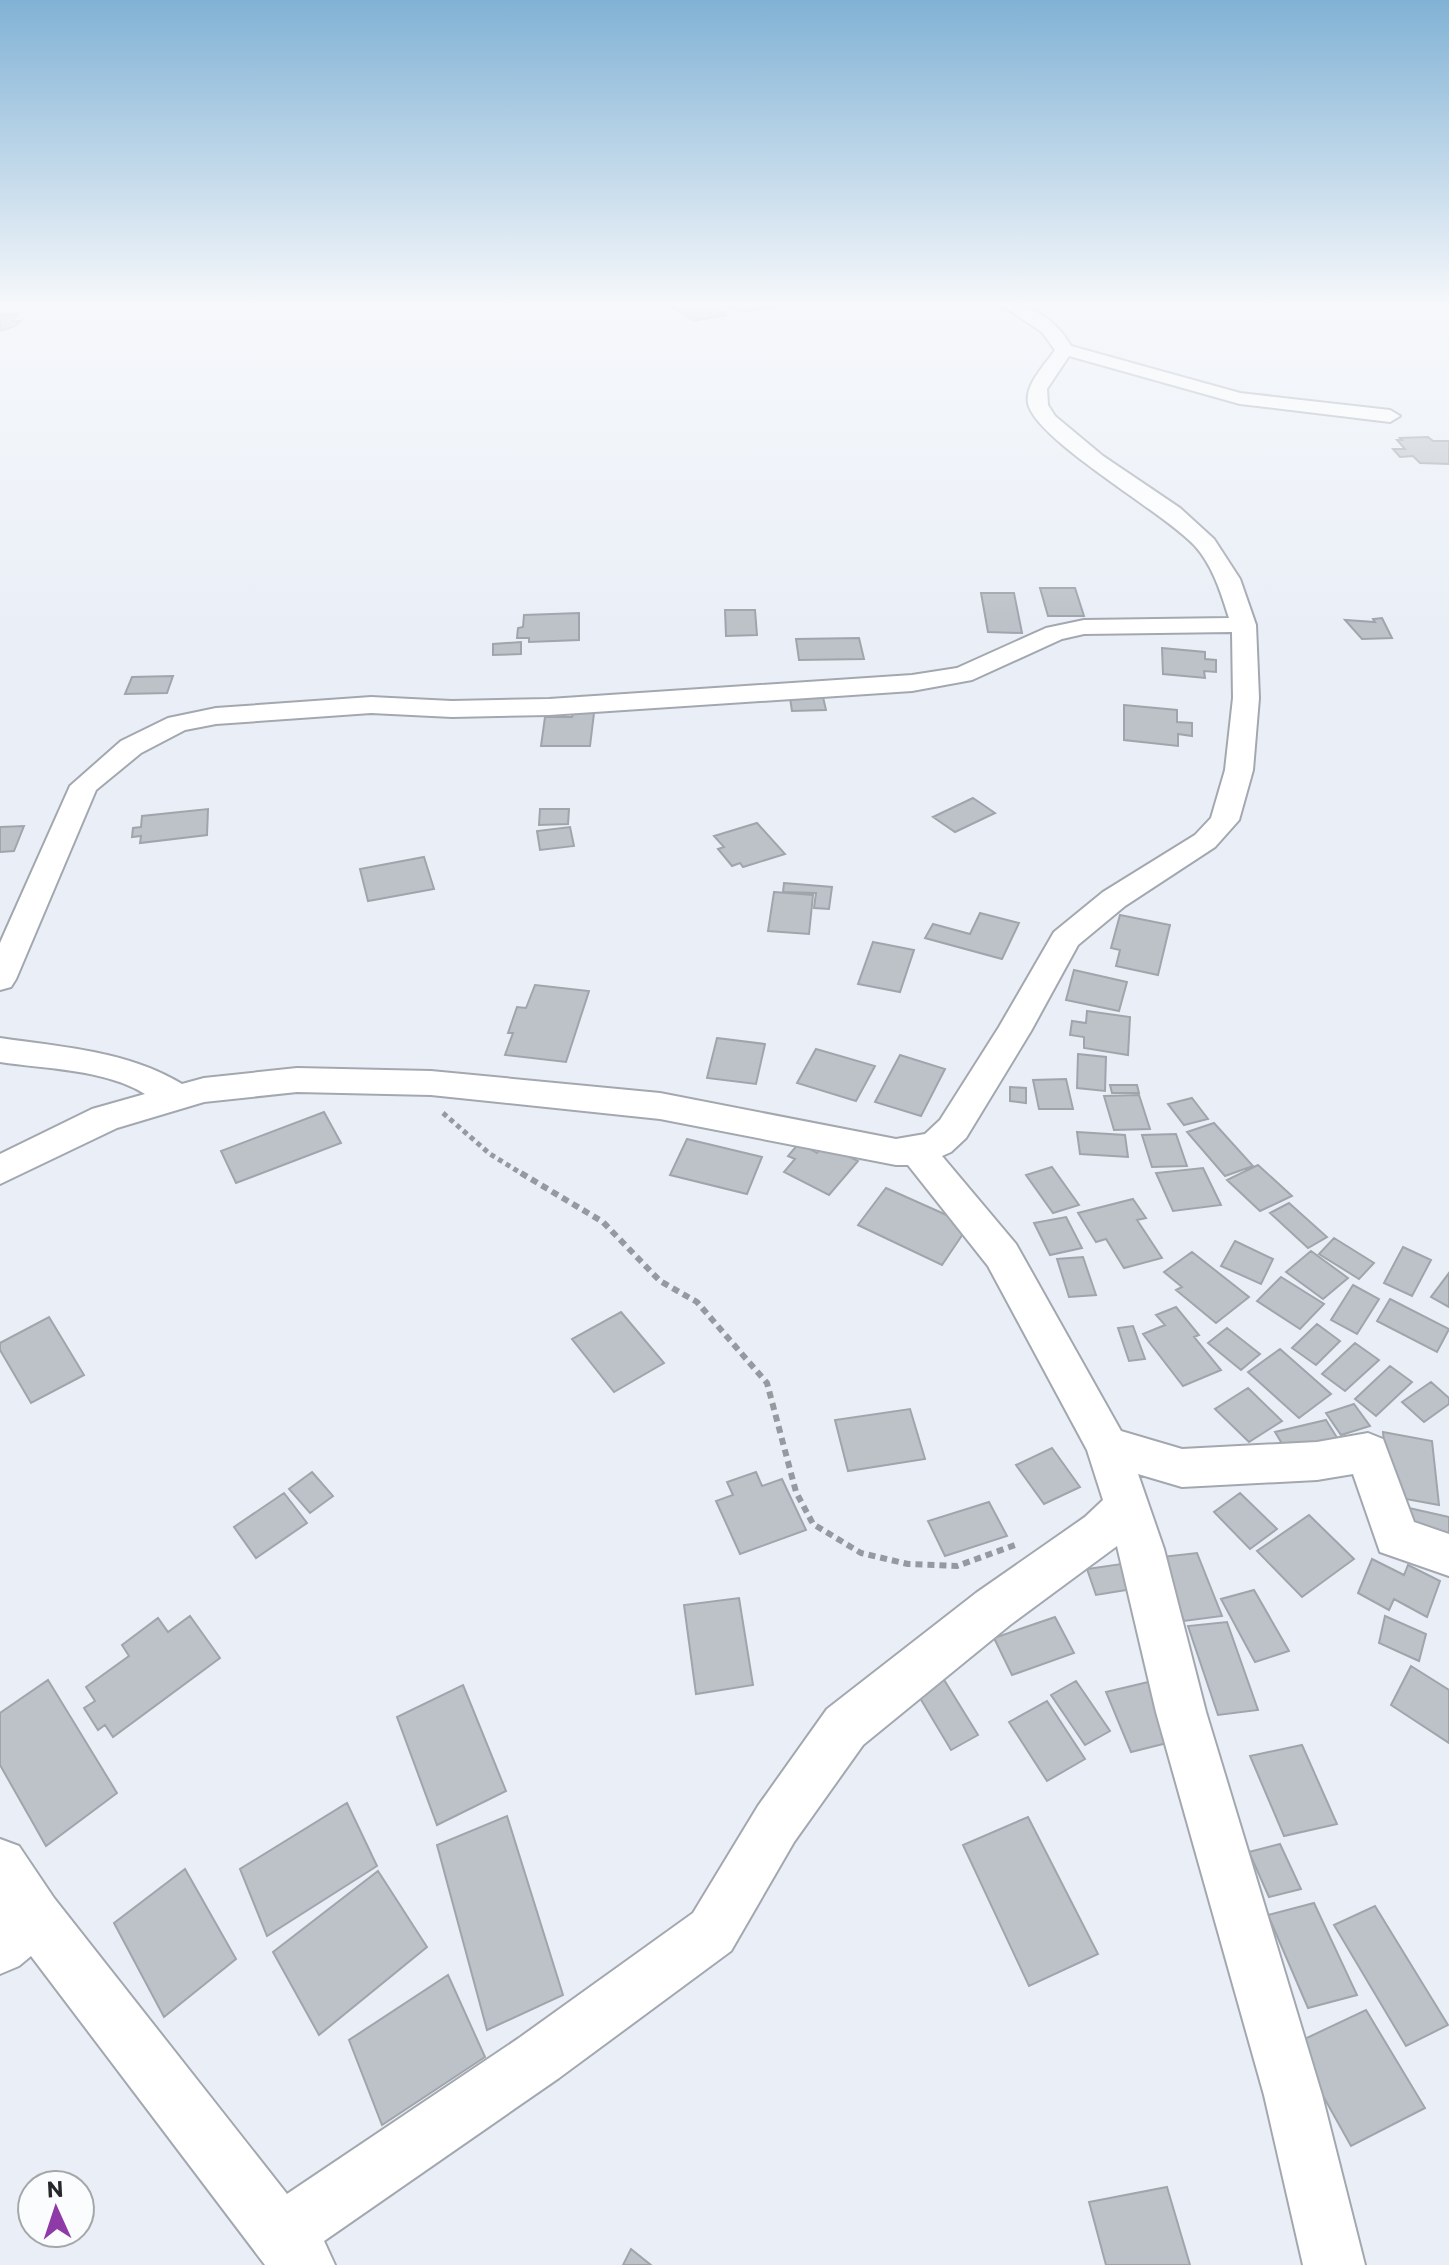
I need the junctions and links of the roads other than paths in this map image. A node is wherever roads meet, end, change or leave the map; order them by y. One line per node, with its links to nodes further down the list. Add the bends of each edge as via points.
1 (1041, 410): 4 (street, via 1087,454 1172,513 1206,544 1228,579)
2 (1329, 410): 3 (street)
3 (1390, 416)
4 (1244, 625): 5 (street, via 1084,627 1055,633 963,675 912,683 549,707 371,705 216,716 177,724 131,747 84,786); 8 (street, via 1246,698 1239,770 1225,820 1205,841 1114,899 1065,939 953,1129 938,1143)
5 (0, 979)
6 (0, 1050): 7 (street, via 144,1077)
7 (178, 1098): 8 (street, via 204,1090 297,1080 431,1083 660,1106 896,1152); 9 (street, via 105,1118)
8 (917, 1151): 10 (street, via 1002,1255)
9 (0, 1170)
10 (1107, 1446): 11 (street); 12 (street, via 1182,1468 1317,1461 1368,1452 1396,1537)
11 (1127, 1505): 15 (street, via 1101,1532 993,1609 845,1727 776,1824 712,1932); 16 (street, via 1181,1712 1293,2095)
12 (1449, 1555)
13 (0, 1865): 14 (street)
14 (18, 1932): 15 (street)
15 (292, 2250)
16 (1334, 2265)

